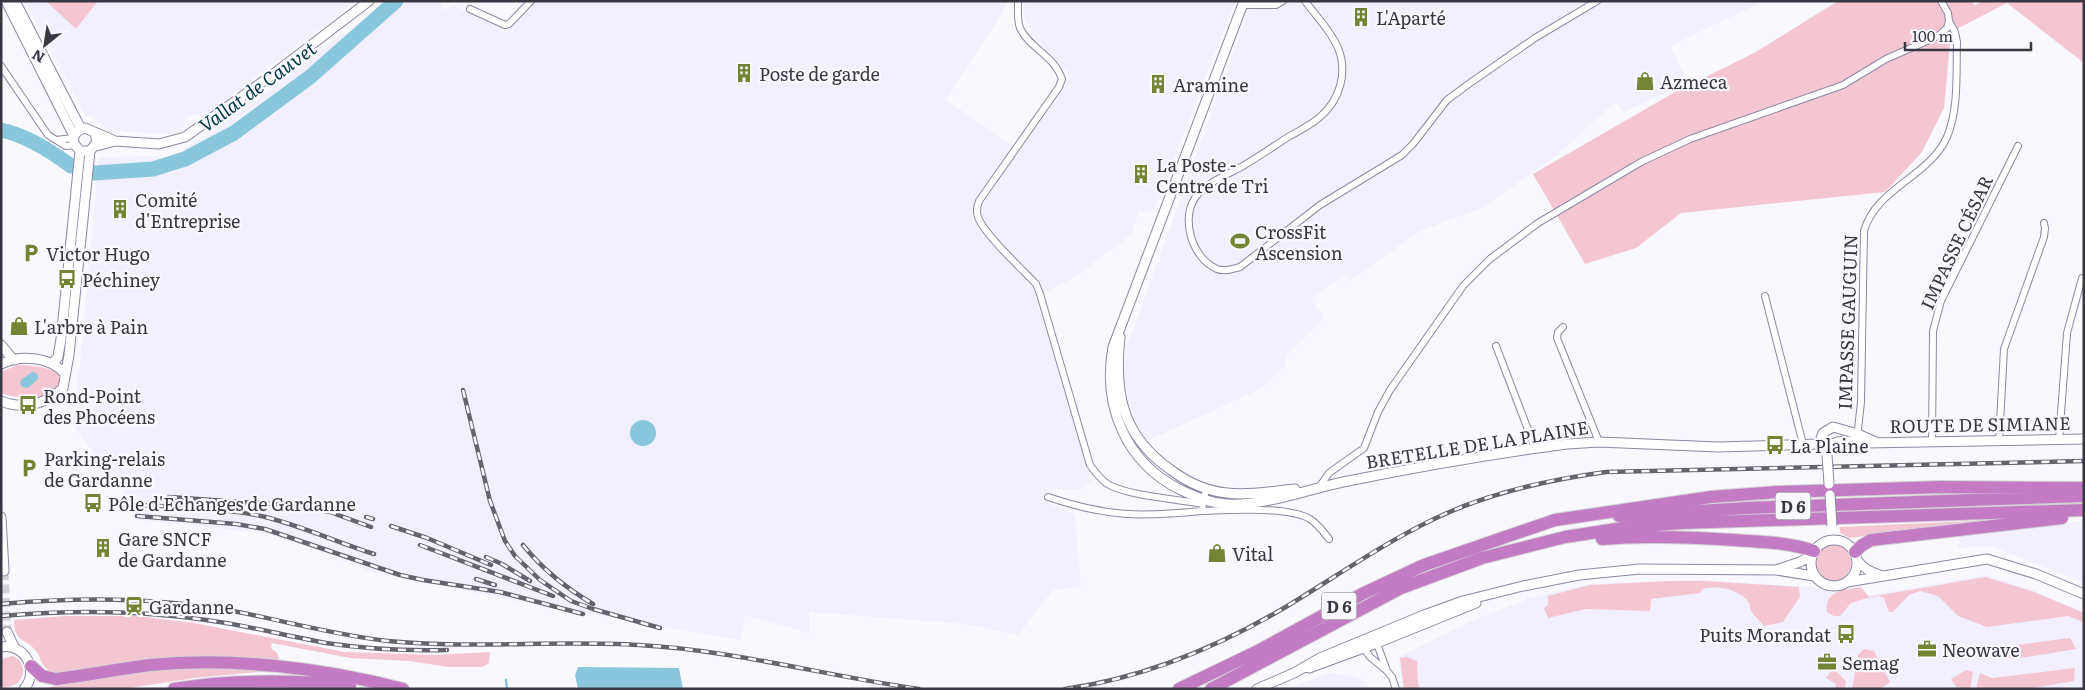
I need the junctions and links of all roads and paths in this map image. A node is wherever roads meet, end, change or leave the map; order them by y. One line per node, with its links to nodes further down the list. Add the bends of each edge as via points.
1 (6, 1): 17 (main road)
2 (14, 1): 14 (main road)
3 (369, 1): 16 (main road, via 184,137 159,144)
4 (531, 1): 11 (street, via 505,25)
5 (1018, 1): 47 (street, via 1020,29 1055,63 1062,79 979,201 978,215 984,228 1036,284 1090,465 1097,475 1124,490)
6 (1283, 1): 10 (street, via 1276,5)
7 (1305, 1): 8 (street, via 1338,47 1343,78 1335,99 1321,116 1211,184 1194,200 1188,228 1198,251 1218,269 1240,267 1320,205 1402,155 1447,100 1535,38)
8 (1597, 1)
9 (1941, 1): 12 (street, IMPASSE GAUGUIN)
10 (1244, 3): 24 (main road, BRETELLE DE LA PLAINE)
11 (470, 9)
12 (1949, 21): 32 (street, IMPASSE GAUGUIN, via 1956,42 1953,117 1947,137 1932,159 1878,204 1864,230); 41 (street, via 1947,28 1938,36 1886,59 1843,85 1690,139 1641,162 1560,209 1508,244 1463,286 1387,395 1364,448 1330,473)
13 (1, 66): 17 (street, via 48,135 56,140)
14 (81, 129): 15 (main road, via 88,128); 17 (main road)
15 (95, 133): 16 (main road); 19 (main road, via 97,137)
16 (115, 141): 19 (main road)
17 (76, 142): 19 (main road); 28 (main road, via 59,355)
18 (2018, 146): 37 (street, IMPASSE CÉSAR, via 1941,301 1933,331)
19 (93, 148): 30 (main road)
20 (2044, 223): 35 (street, via 2044,237 2004,349)
21 (2082, 278): 34 (street, via 2067,333)
22 (1765, 296): 38 (street)
23 (1562, 327): 36 (street, via 1557,338)
24 (1121, 329): 42 (main road, BRETELLE DE LA PLAINE, via 1118,382 1127,421 1159,462); 47 (main road, BRETELLE DE LA PLAINE, via 1113,347 1110,384 1119,426 1126,441 1152,472)
25 (1, 345): 27 (main road)
26 (1496, 346): 39 (street)
27 (16, 360): 28 (main road, via 36,359); 29 (main road)
28 (53, 363): 30 (main road)
29 (1, 364)
30 (65, 374): 31 (main road, via 63,388 46,401 28,405)
31 (2, 402)
32 (1858, 438): 37 (main road, ROUTE DE SIMIANE, via 1876,442); 40 (main road, ROUTE DE SIMIANE, via 1835,442); 40 (main road, ROUTE DE SIMIANE, via 1838,427 1830,428 1824,433)
33 (2084, 439): 34 (main road, ROUTE DE SIMIANE)
34 (2059, 440): 35 (main road, ROUTE DE SIMIANE)
35 (1999, 441): 37 (main road, ROUTE DE SIMIANE)
36 (1599, 442): 38 (main road, BRETELLE DE LA PLAINE, via 1718,447); 39 (main road, BRETELLE DE LA PLAINE)
37 (1932, 443)
38 (1803, 444): 40 (main road, BRETELLE DE LA PLAINE)
39 (1534, 448): 41 (main road, BRETELLE DE LA PLAINE)
40 (1823, 449): 44 (main road, bridge)
41 (1320, 486): 42 (main road, BRETELLE DE LA PLAINE, via 1229,494); 47 (main road, BRETELLE DE LA PLAINE, via 1255,502)
42 (1206, 488): 47 (street)
43 (2084, 488): 44 (highway)
44 (1830, 490): 52 (highway, via 1711,497 1631,507 1554,520); 54 (main road, bridge)
45 (2084, 496): 52 (highway, D 6, via 1747,508 1612,517)
46 (1048, 497): 49 (street, via 1114,514 1157,516)
47 (1203, 502): 49 (street)
48 (2084, 510): 55 (highway, D 6, via 1682,523 1623,528)
49 (1202, 511): 53 (street, via 1299,514 1317,524)
50 (1, 517): 59 (main road)
51 (2084, 517): 57 (highway, via 1871,540 1860,546)
52 (1504, 536): 75 (highway, D 6, via 1407,572)
53 (1328, 539)
54 (1832, 539): 56 (main road, via 1825,541); 57 (main road, via 1849,545)
55 (1520, 548): 56 (highway, via 1650,537 1796,545); 76 (highway, D 6, via 1482,558 1401,588)
56 (1813, 553): 58 (main road, via 1800,562); 61 (main road, via 1811,566)
57 (1856, 556): 60 (main road, via 1862,567); 62 (main road, via 1857,568)
58 (1776, 570): 61 (main road); 65 (main road, via 1640,568 1579,575 1494,594)
59 (4, 572)
60 (1883, 575): 62 (main road); 63 (main road, via 1987,559 2036,574)
61 (1814, 576): 62 (main road, via 1830,586)
62 (1847, 582)
63 (2084, 594)
64 (7, 632): 68 (main road)
65 (1376, 639): 66 (main road); 70 (street)
66 (1362, 645): 70 (street, via 1370,657); 77 (main road)
67 (1, 647): 68 (main road)
68 (14, 647): 69 (main road, via 28,658)
69 (31, 666): 71 (main road, via 31,676); 74 (highway, via 42,676 56,679 151,665 217,662 293,669)
70 (1387, 671): 78 (street)
71 (24, 689)
72 (174, 689): 73 (highway, via 208,683 276,682)
73 (390, 689)
74 (403, 689)
75 (1179, 689)
76 (1211, 689)
77 (1258, 689)
78 (1396, 689)

